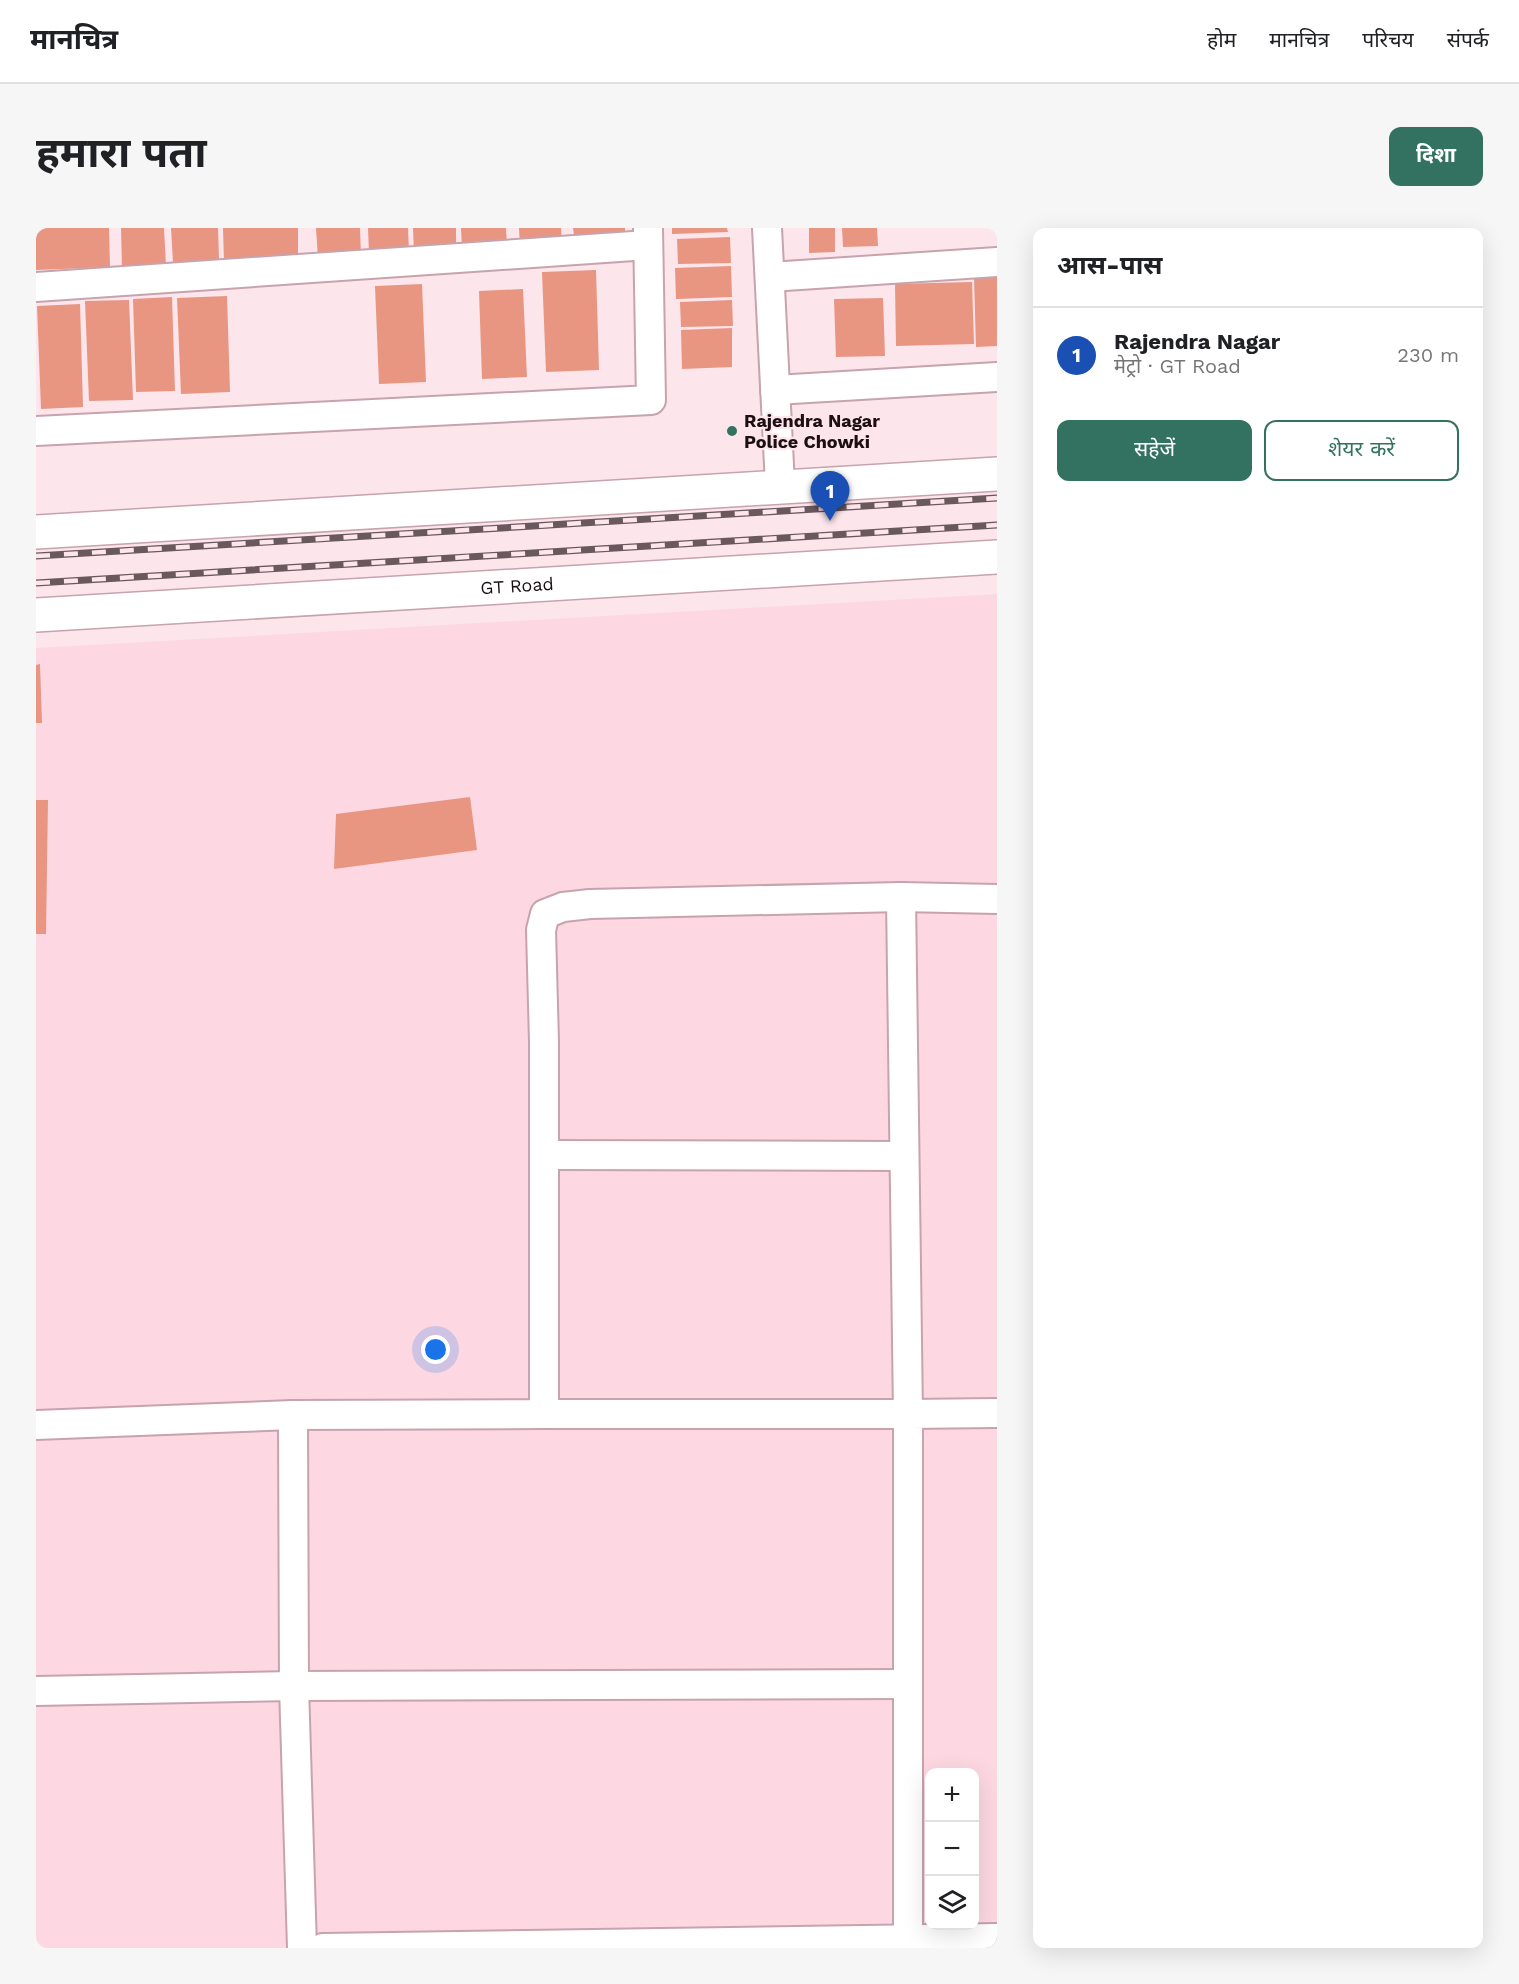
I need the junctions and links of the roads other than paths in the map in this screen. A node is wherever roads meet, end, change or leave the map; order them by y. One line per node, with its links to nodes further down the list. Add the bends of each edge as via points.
1 (767, 228): 4 (street)
2 (648, 237): 5 (street); 8 (street, via 651,400)
3 (997, 262): 4 (street)
4 (770, 277): 7 (street)
5 (36, 287)
6 (997, 377): 7 (street)
7 (775, 390): 10 (street)
8 (36, 431)
9 (997, 474): 10 (highway)
10 (780, 485): 11 (highway)
11 (36, 532)
12 (997, 557): 13 (highway, GT Road)
13 (36, 615)
14 (900, 897): 15 (street); 16 (street, via 590,904 545,914 540,930); 17 (street)
15 (997, 899)
16 (544, 1155): 17 (street); 19 (street)
17 (904, 1156): 20 (street)
18 (997, 1413): 20 (street)
19 (544, 1414): 20 (street); 21 (street)
20 (908, 1414): 23 (street)
21 (293, 1415): 22 (street); 24 (street)
22 (36, 1425)
23 (908, 1684): 24 (street); 27 (street)
24 (294, 1686): 25 (street); 28 (street)
25 (36, 1692)
26 (997, 1938): 27 (street)
27 (908, 1940): 29 (street)
28 (302, 1948)
29 (323, 1948)

